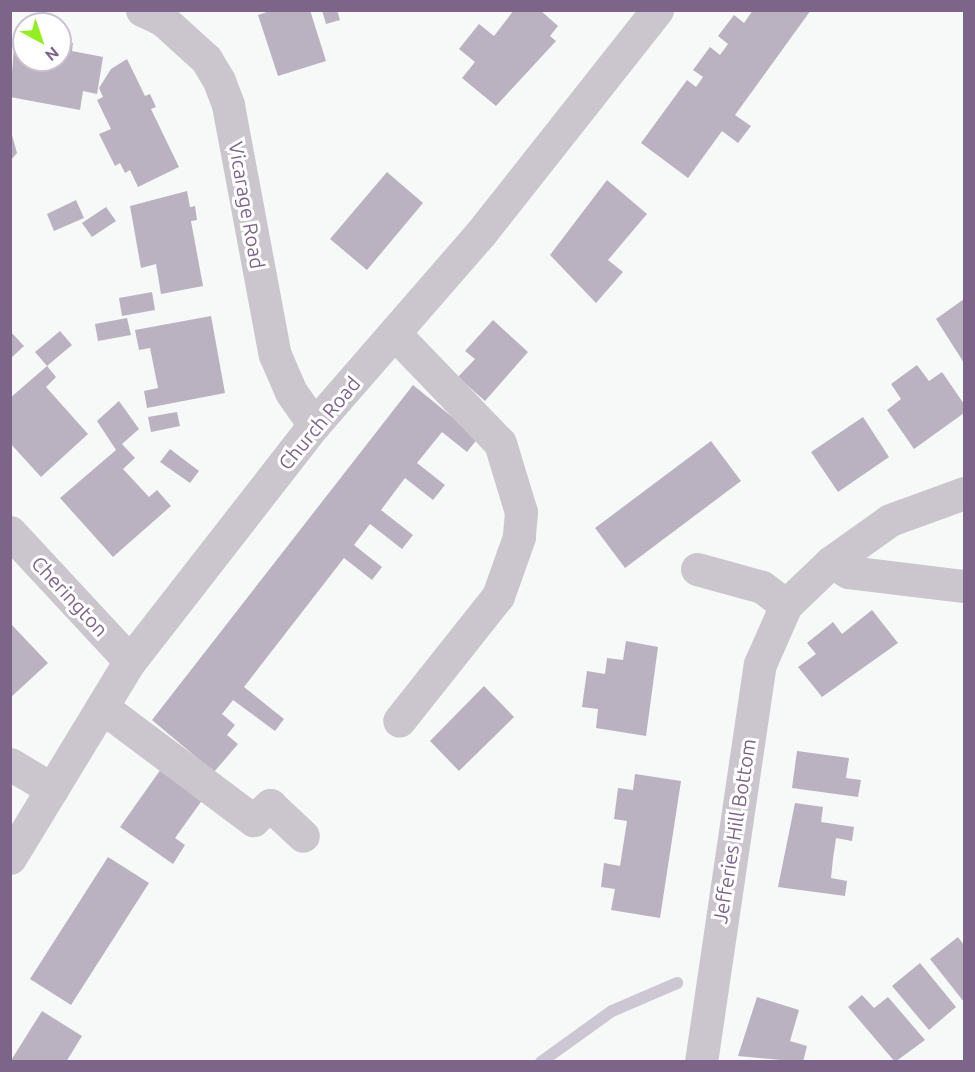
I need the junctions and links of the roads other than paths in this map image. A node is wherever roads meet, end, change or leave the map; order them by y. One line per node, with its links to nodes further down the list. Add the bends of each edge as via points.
1 (142, 10): 4 (street, Vicarage Road, via 172,28 206,59 219,81 228,105 275,355 291,392)
2 (657, 10): 3 (street, Church Road)
3 (395, 334): 4 (street, Church Road); 13 (street, via 500,443 521,512 519,537 498,596)
4 (314, 425): 11 (street, Church Road)
5 (964, 494): 7 (street, Jefferies Hill Bottom, via 890,520)
6 (10, 532): 11 (street, Cherington)
7 (831, 562): 9 (street, via 848,572); 10 (street, Jefferies Hill Bottom)
8 (697, 569): 10 (street, via 762,588)
9 (964, 586)
10 (786, 605): 18 (street, Jefferies Hill Bottom, via 760,664)
11 (130, 661): 12 (street, Church Road)
12 (102, 708): 15 (street, Church Road); 16 (street, via 253,819 270,805)
13 (399, 721)
14 (10, 764): 15 (street)
15 (52, 789): 17 (street, Church Road)
16 (303, 836)
17 (10, 858)
18 (701, 1062)

